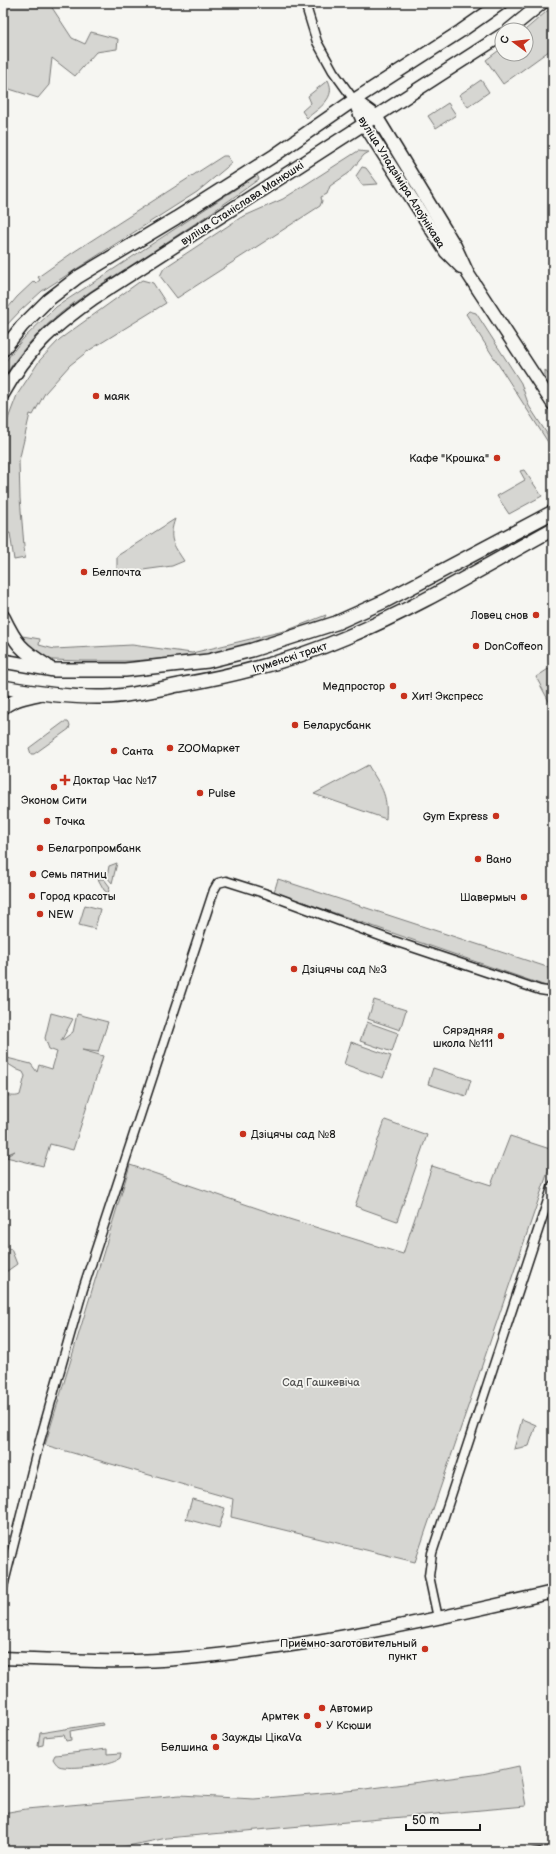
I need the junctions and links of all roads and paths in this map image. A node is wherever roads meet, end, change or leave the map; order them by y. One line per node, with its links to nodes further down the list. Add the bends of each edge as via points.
1 (501, 3): 6 (main road, вуліца Станіслава Манюшкі)
2 (542, 3): 4 (main road)
3 (309, 4): 6 (street, via 317,42 333,71)
4 (519, 22)
5 (494, 40): 7 (main road, вуліца Станіслава Манюшкі)
6 (354, 100): 7 (main road, вуліца Уладзіміра Алоўнікава); 8 (main road, вуліца Уладзіміра Алоўнікава); 10 (main road, вуліца Станіслава Манюшкі, via 262,163 78,277 43,305)
7 (376, 116): 8 (main road, вуліца Станіслава Манюшкі); 9 (main road, вуліца Уладзіміра Алоўнікава, via 455,246)
8 (364, 124): 9 (main road, вуліца Уладзіміра Алоўнікава, via 446,252); 11 (main road, вуліца Станіслава Манюшкі, via 94,298 57,325 25,359)
9 (468, 274): 12 (main road, вуліца Уладзіміра Алоўнікава)
10 (3, 350)
11 (3, 394)
12 (553, 404)
13 (553, 512): 17 (main road, Ігуменскі тракт, via 385,601 336,623 252,650 208,661 125,670)
14 (553, 529): 19 (main road, Ігуменскі тракт, via 393,617 298,656 213,679 131,695 104,697)
15 (3, 617): 17 (main road, via 18,645)
16 (3, 662): 17 (main road, Ігуменскі тракт)
17 (54, 670)
18 (3, 687): 19 (main road, Ігуменскі тракт)
19 (43, 693): 20 (main road, via 7,704)
20 (3, 708)
21 (553, 992): 23 (street, via 540,990 391,940 267,894 226,881 218,883 83,1289 37,1451)
22 (553, 1186): 25 (street, via 432,1553 429,1576)
23 (3, 1587)
24 (553, 1592): 25 (main road)
25 (438, 1618): 26 (main road, via 311,1641 186,1658 139,1661)
26 (3, 1658)

